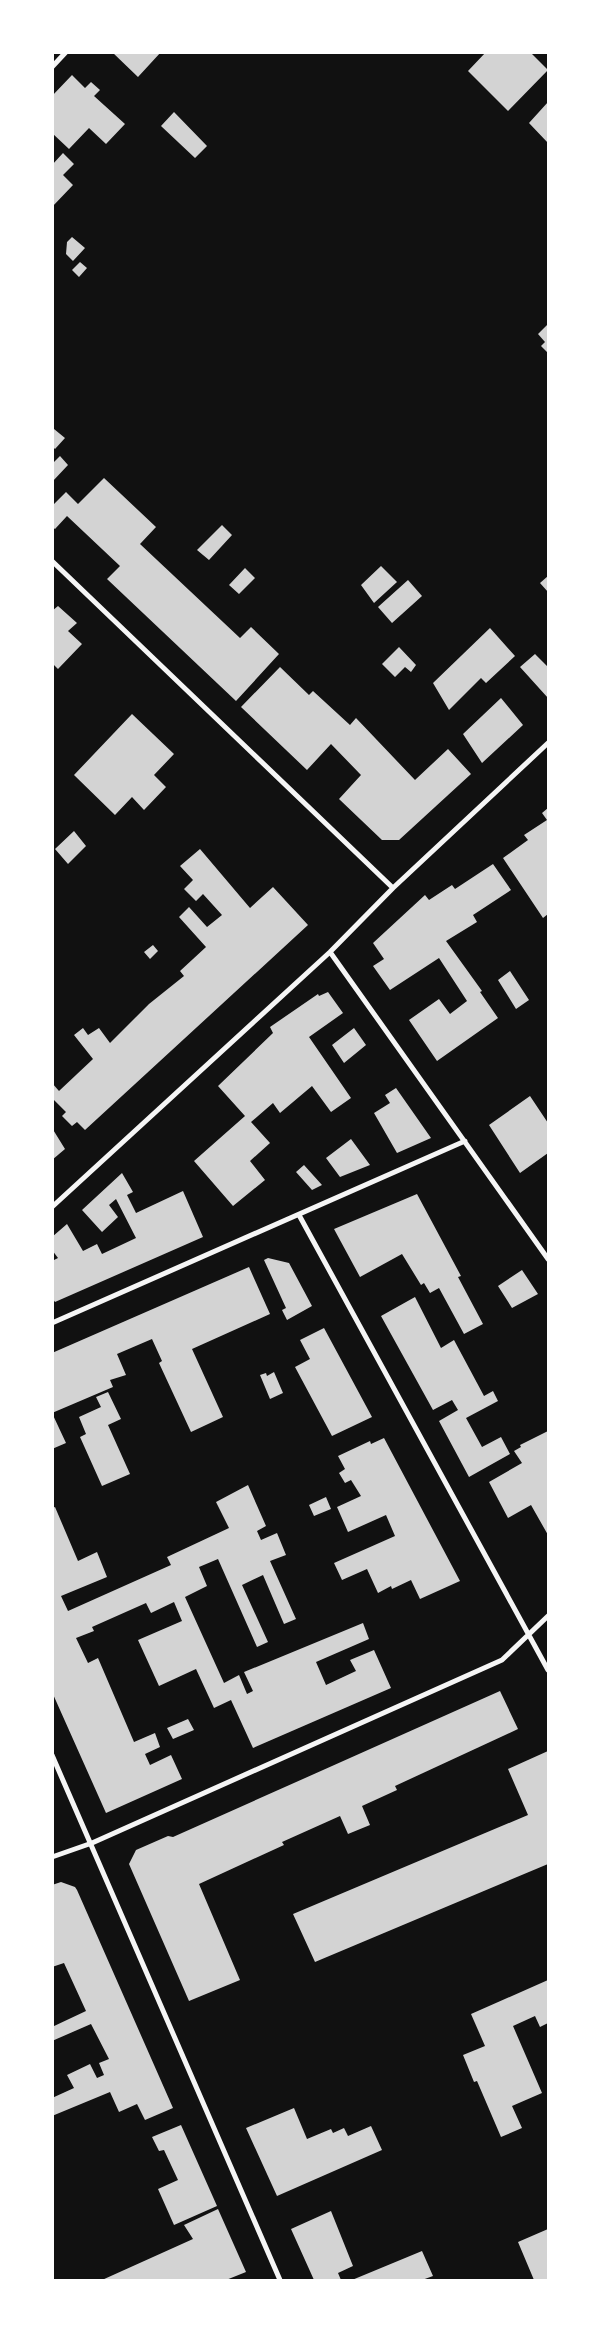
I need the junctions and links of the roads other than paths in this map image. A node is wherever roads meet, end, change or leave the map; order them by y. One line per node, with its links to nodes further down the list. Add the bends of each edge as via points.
1 (66, 52): 2 (street)
2 (52, 67)
3 (52, 561): 5 (street)
4 (548, 743): 5 (street)
5 (393, 888): 6 (street)
6 (330, 952): 7 (street); 8 (street)
7 (465, 1141): 9 (street); 10 (street)
8 (52, 1207)
9 (299, 1214): 11 (street); 13 (street)
10 (548, 1259)
11 (52, 1323)
12 (548, 1616): 13 (street)
13 (529, 1634): 14 (street); 16 (street, via 502,1660)
14 (548, 1670)
15 (52, 1755): 16 (street)
16 (92, 1843): 17 (street); 18 (street)
17 (52, 1857)
18 (280, 2280)

